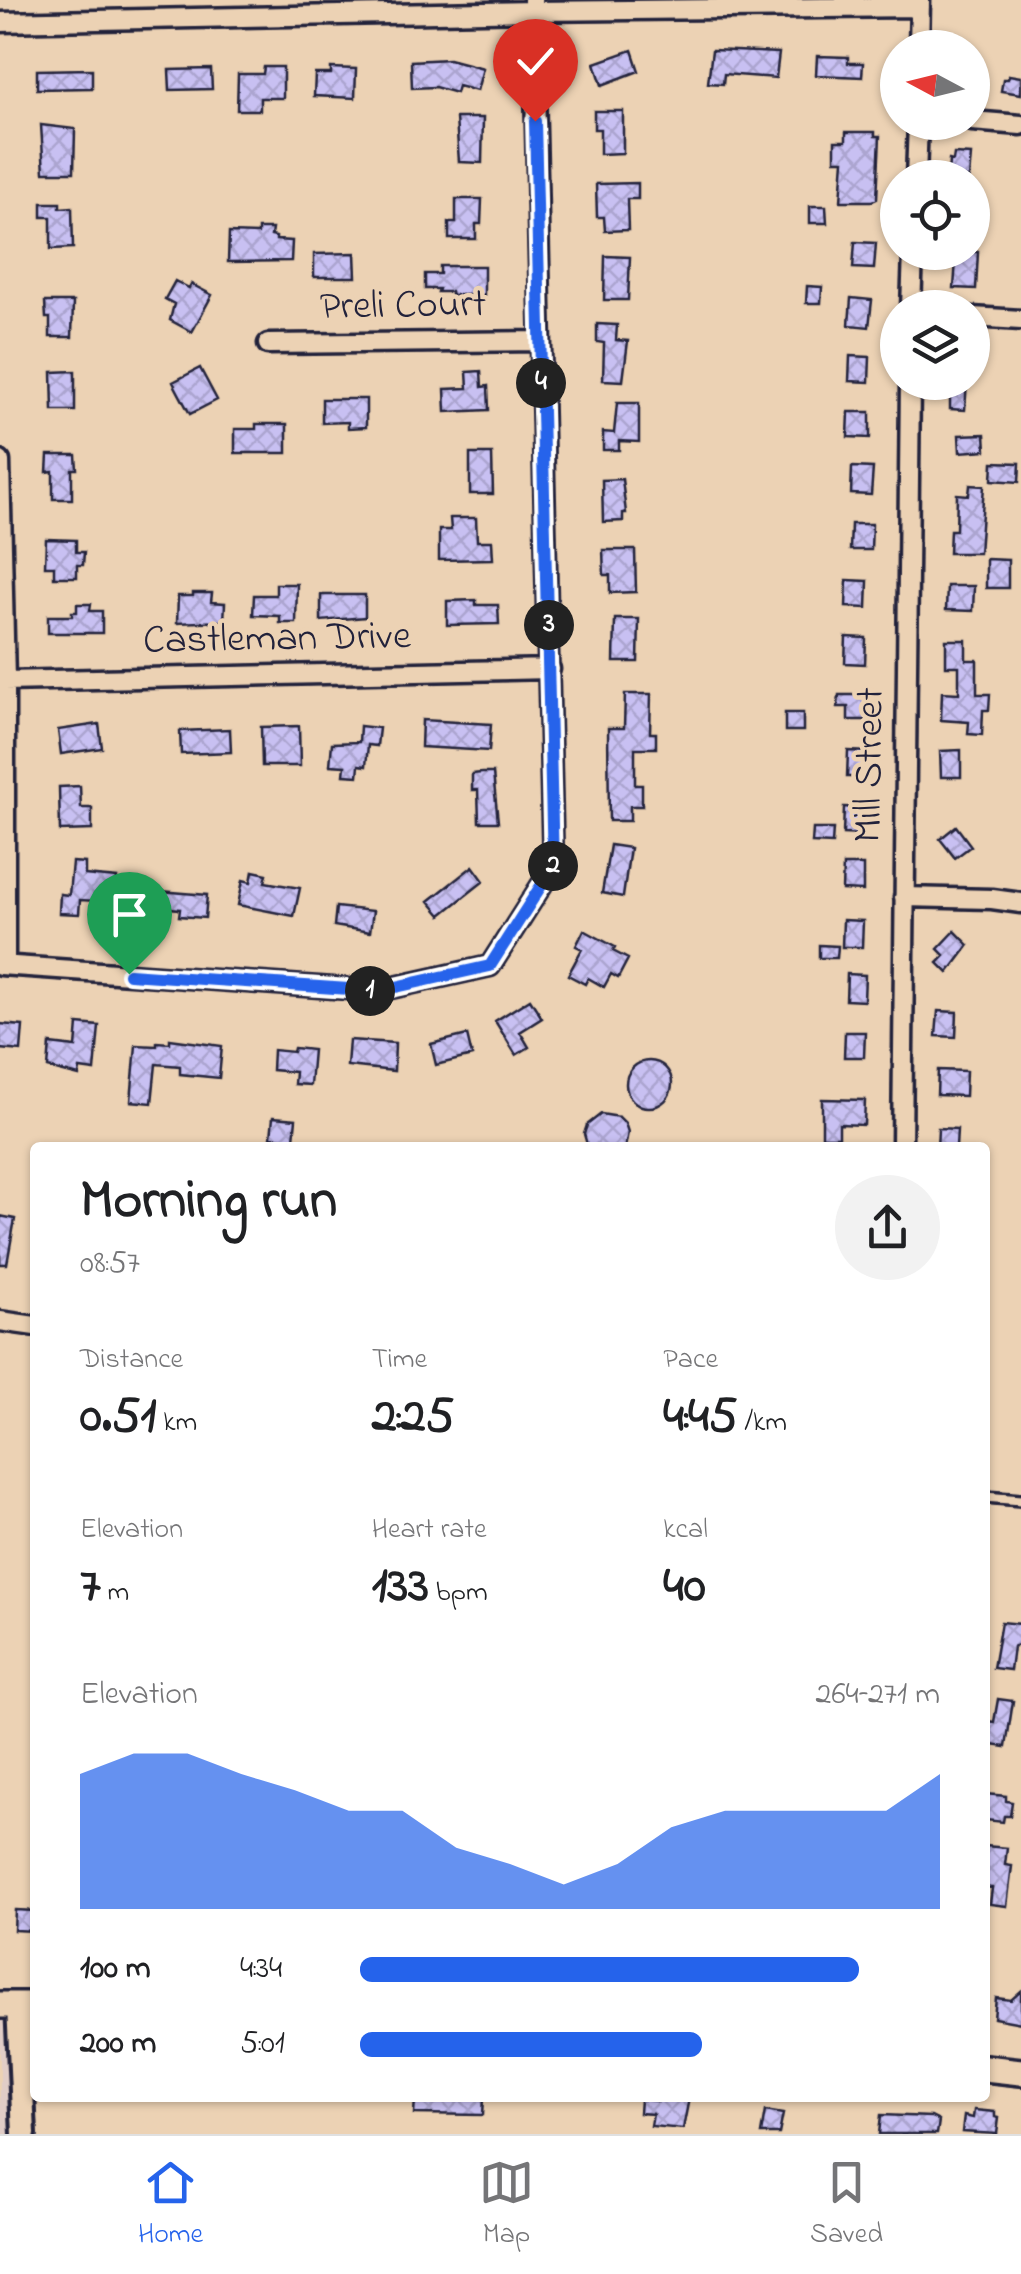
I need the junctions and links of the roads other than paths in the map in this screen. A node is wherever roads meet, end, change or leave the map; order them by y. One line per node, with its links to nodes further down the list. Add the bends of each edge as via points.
1 (920, 3): 2 (street); 4 (street)
2 (533, 5): 3 (street); 9 (street)
3 (0, 22)
4 (919, 30)
5 (990, 122): 6 (street)
6 (1021, 125)
7 (990, 318): 8 (street)
8 (1021, 320)
9 (540, 341): 10 (street, Preli Court); 13 (street)
10 (268, 344)
11 (910, 400): 15 (street, Mill Street)
12 (0, 461): 14 (street)
13 (550, 670): 14 (street, Castleman Drive); 17 (street, via 553,867 490,966 378,991)
14 (6, 682): 17 (street)
15 (904, 898): 16 (street); 18 (street, Mill Street)
16 (1021, 902)
17 (2, 965)
18 (902, 1142)
19 (0, 1321): 20 (street)
20 (30, 1325)
21 (990, 1497): 22 (lane)
22 (1021, 1500)
23 (18, 2005): 26 (street)
24 (990, 2069): 25 (main road)
25 (1021, 2072)
26 (24, 2134)

